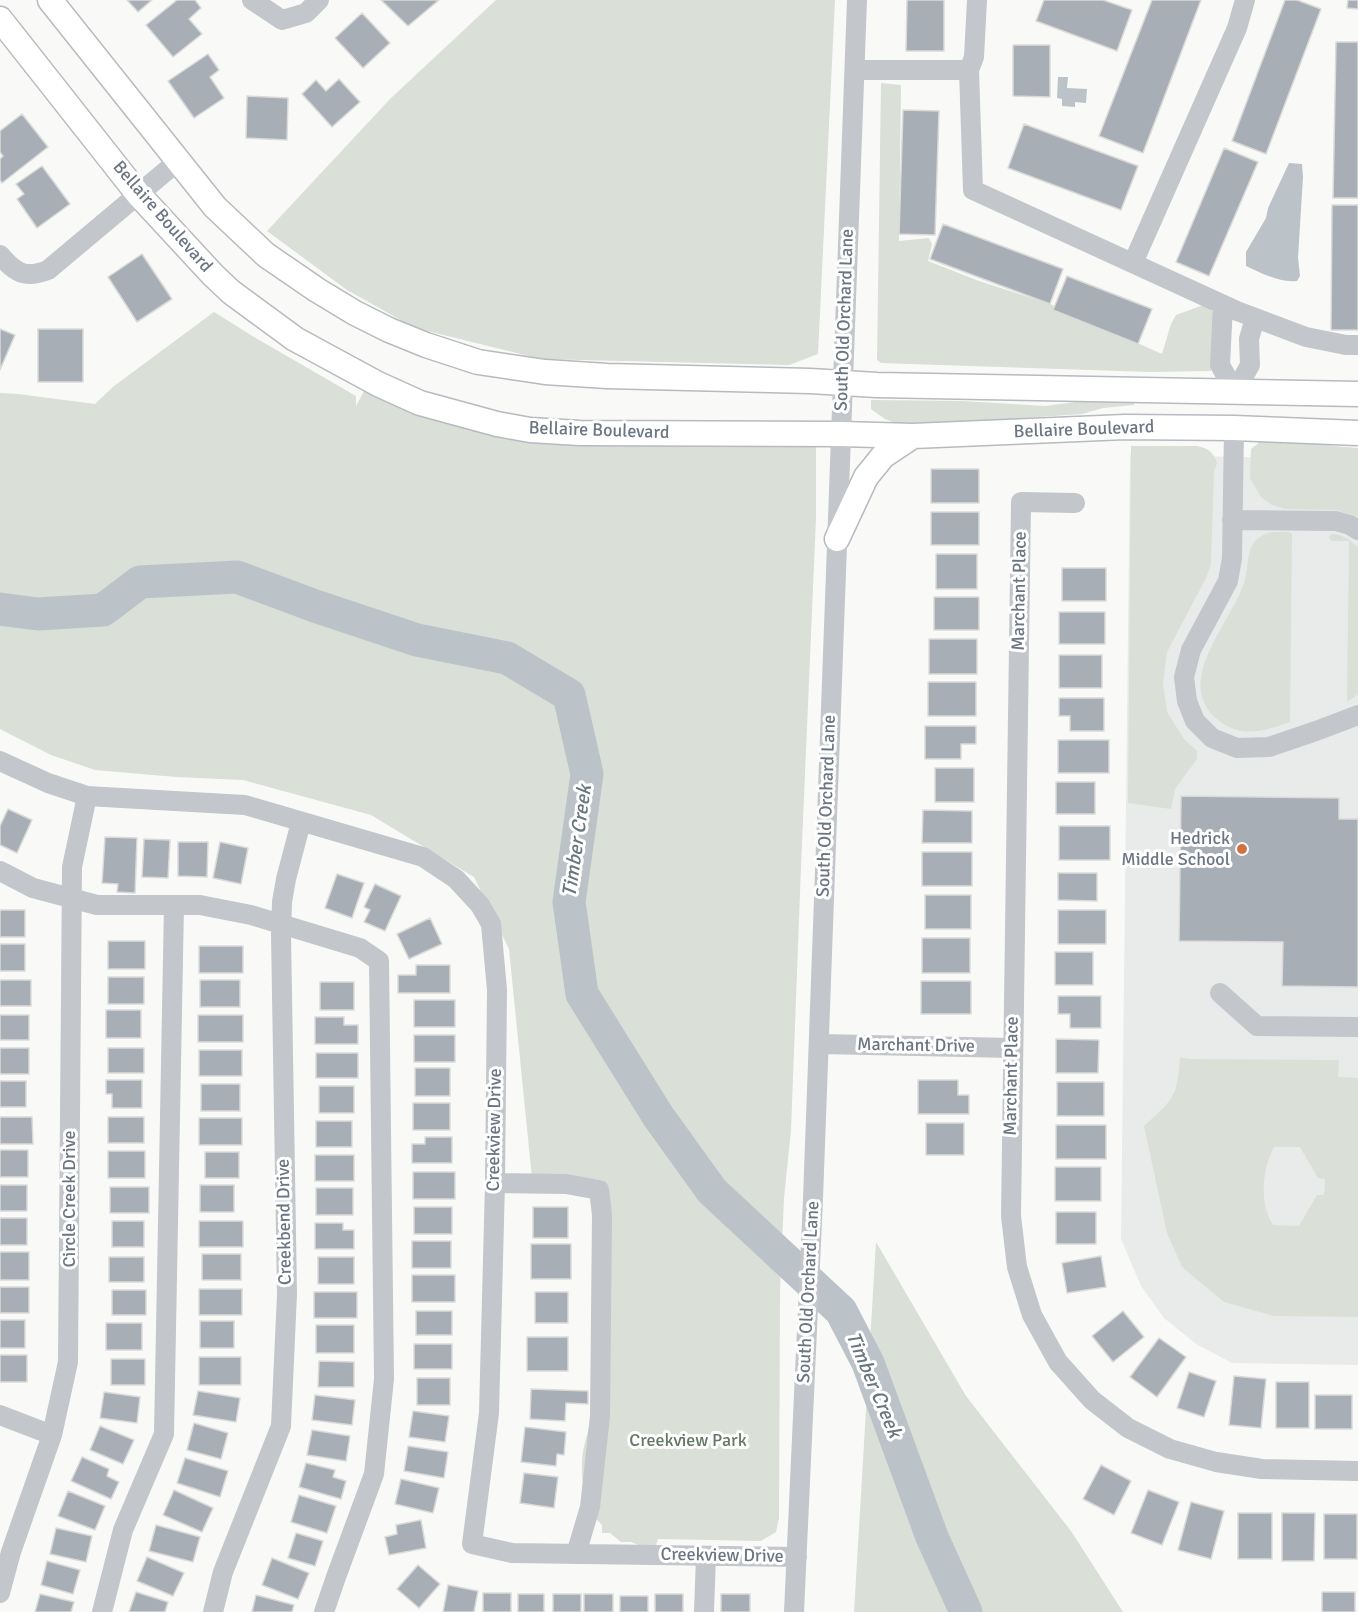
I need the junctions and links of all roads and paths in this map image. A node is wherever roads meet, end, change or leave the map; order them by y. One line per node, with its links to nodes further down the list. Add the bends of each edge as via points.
1 (50, 0): 10 (main road, Bellaire Boulevard)
2 (252, 0): 3 (street, via 282,20 306,13)
3 (318, 0)
4 (857, 0): 8 (street, South Old Orchard Lane)
5 (977, 0): 9 (street, via 974,57)
6 (1245, 0): 13 (street, via 1237,28)
7 (0, 19): 11 (main road, Bellaire Boulevard)
8 (855, 70): 9 (street); 17 (street, South Old Orchard Lane)
9 (969, 70): 13 (street, via 973,190)
10 (178, 161): 11 (street); 17 (main road, Bellaire Boulevard, via 214,207 266,255 355,313 426,345 478,362 545,372)
11 (138, 194): 12 (street, via 48,270 38,274 18,272); 22 (main road, Bellaire Boulevard, via 231,292 295,339 420,403 530,430)
12 (0, 255)
13 (1133, 263): 14 (street)
14 (1223, 305): 15 (street); 18 (street, via 1220,365)
15 (1256, 318): 16 (street, via 1306,337); 18 (street, via 1250,339 1250,365)
16 (1358, 345)
17 (843, 383): 18 (main road, Bellaire Boulevard); 22 (street, South Old Orchard Lane)
18 (1235, 392): 19 (main road, Bellaire Boulevard); 20 (main road)
19 (1358, 394)
20 (1234, 428): 21 (main road, Bellaire Boulevard); 23 (main road, Bellaire Boulevard, via 1125,427); 25 (street)
21 (1358, 433)
22 (841, 434): 23 (main road, Bellaire Boulevard); 27 (street, South Old Orchard Lane)
23 (912, 436): 27 (main road, via 883,456 866,477)
24 (1075, 502): 39 (street, Marchant Place, via 1021,502)
25 (1232, 520): 26 (street, via 1336,522); 28 (street, via 1228,581 1191,650 1184,677 1195,721 1212,738 1237,748 1269,747)
26 (1358, 530)
27 (837, 539): 38 (street, South Old Orchard Lane)
28 (1358, 715)
29 (0, 761): 30 (street, Creekview Drive)
30 (87, 796): 31 (street, Creekview Drive, via 245,806); 33 (street, Circle Creek Drive, via 72,867)
31 (301, 822): 35 (street, Creekbend Drive, via 286,879); 40 (street, Creekview Drive, via 423,857 456,879 491,924 497,990)
32 (0, 871): 33 (street, via 33,888)
33 (72, 898): 34 (street, via 97,905); 42 (street, Circle Creek Drive, via 68,1362)
34 (174, 905): 35 (street, via 200,905); 49 (street, via 164,1434 123,1530)
35 (281, 924): 50 (street, Creekbend Drive, via 287,1294 281,1426 224,1572); 51 (street, via 360,948 379,961 384,1379 374,1474)
36 (1220, 993): 37 (street, via 1257,1026)
37 (1358, 1027)
38 (819, 1044): 39 (street, Marchant Drive); 47 (street, South Old Orchard Lane)
39 (1013, 1048): 43 (street, Marchant Place, via 1011,1216 1017,1267 1032,1315 1058,1362 1092,1400 1128,1428 1170,1449 1262,1469)
40 (495, 1183): 45 (street, Creekview Drive, via 489,1413 472,1544 512,1553); 45 (street, via 566,1184 599,1190 600,1416 590,1507)
41 (0, 1415): 42 (street)
42 (52, 1435): 44 (street, Circle Creek Drive)
43 (1358, 1471)
44 (9, 1533): 48 (street, Circle Creek Drive)
45 (576, 1554): 46 (street, Creekview Drive)
46 (706, 1556): 47 (street, Creekview Drive); 52 (street)
47 (797, 1557): 53 (street, South Old Orchard Lane)
48 (0, 1593)
49 (102, 1612)
50 (213, 1612)
51 (324, 1612)
52 (704, 1612)
53 (794, 1612)

